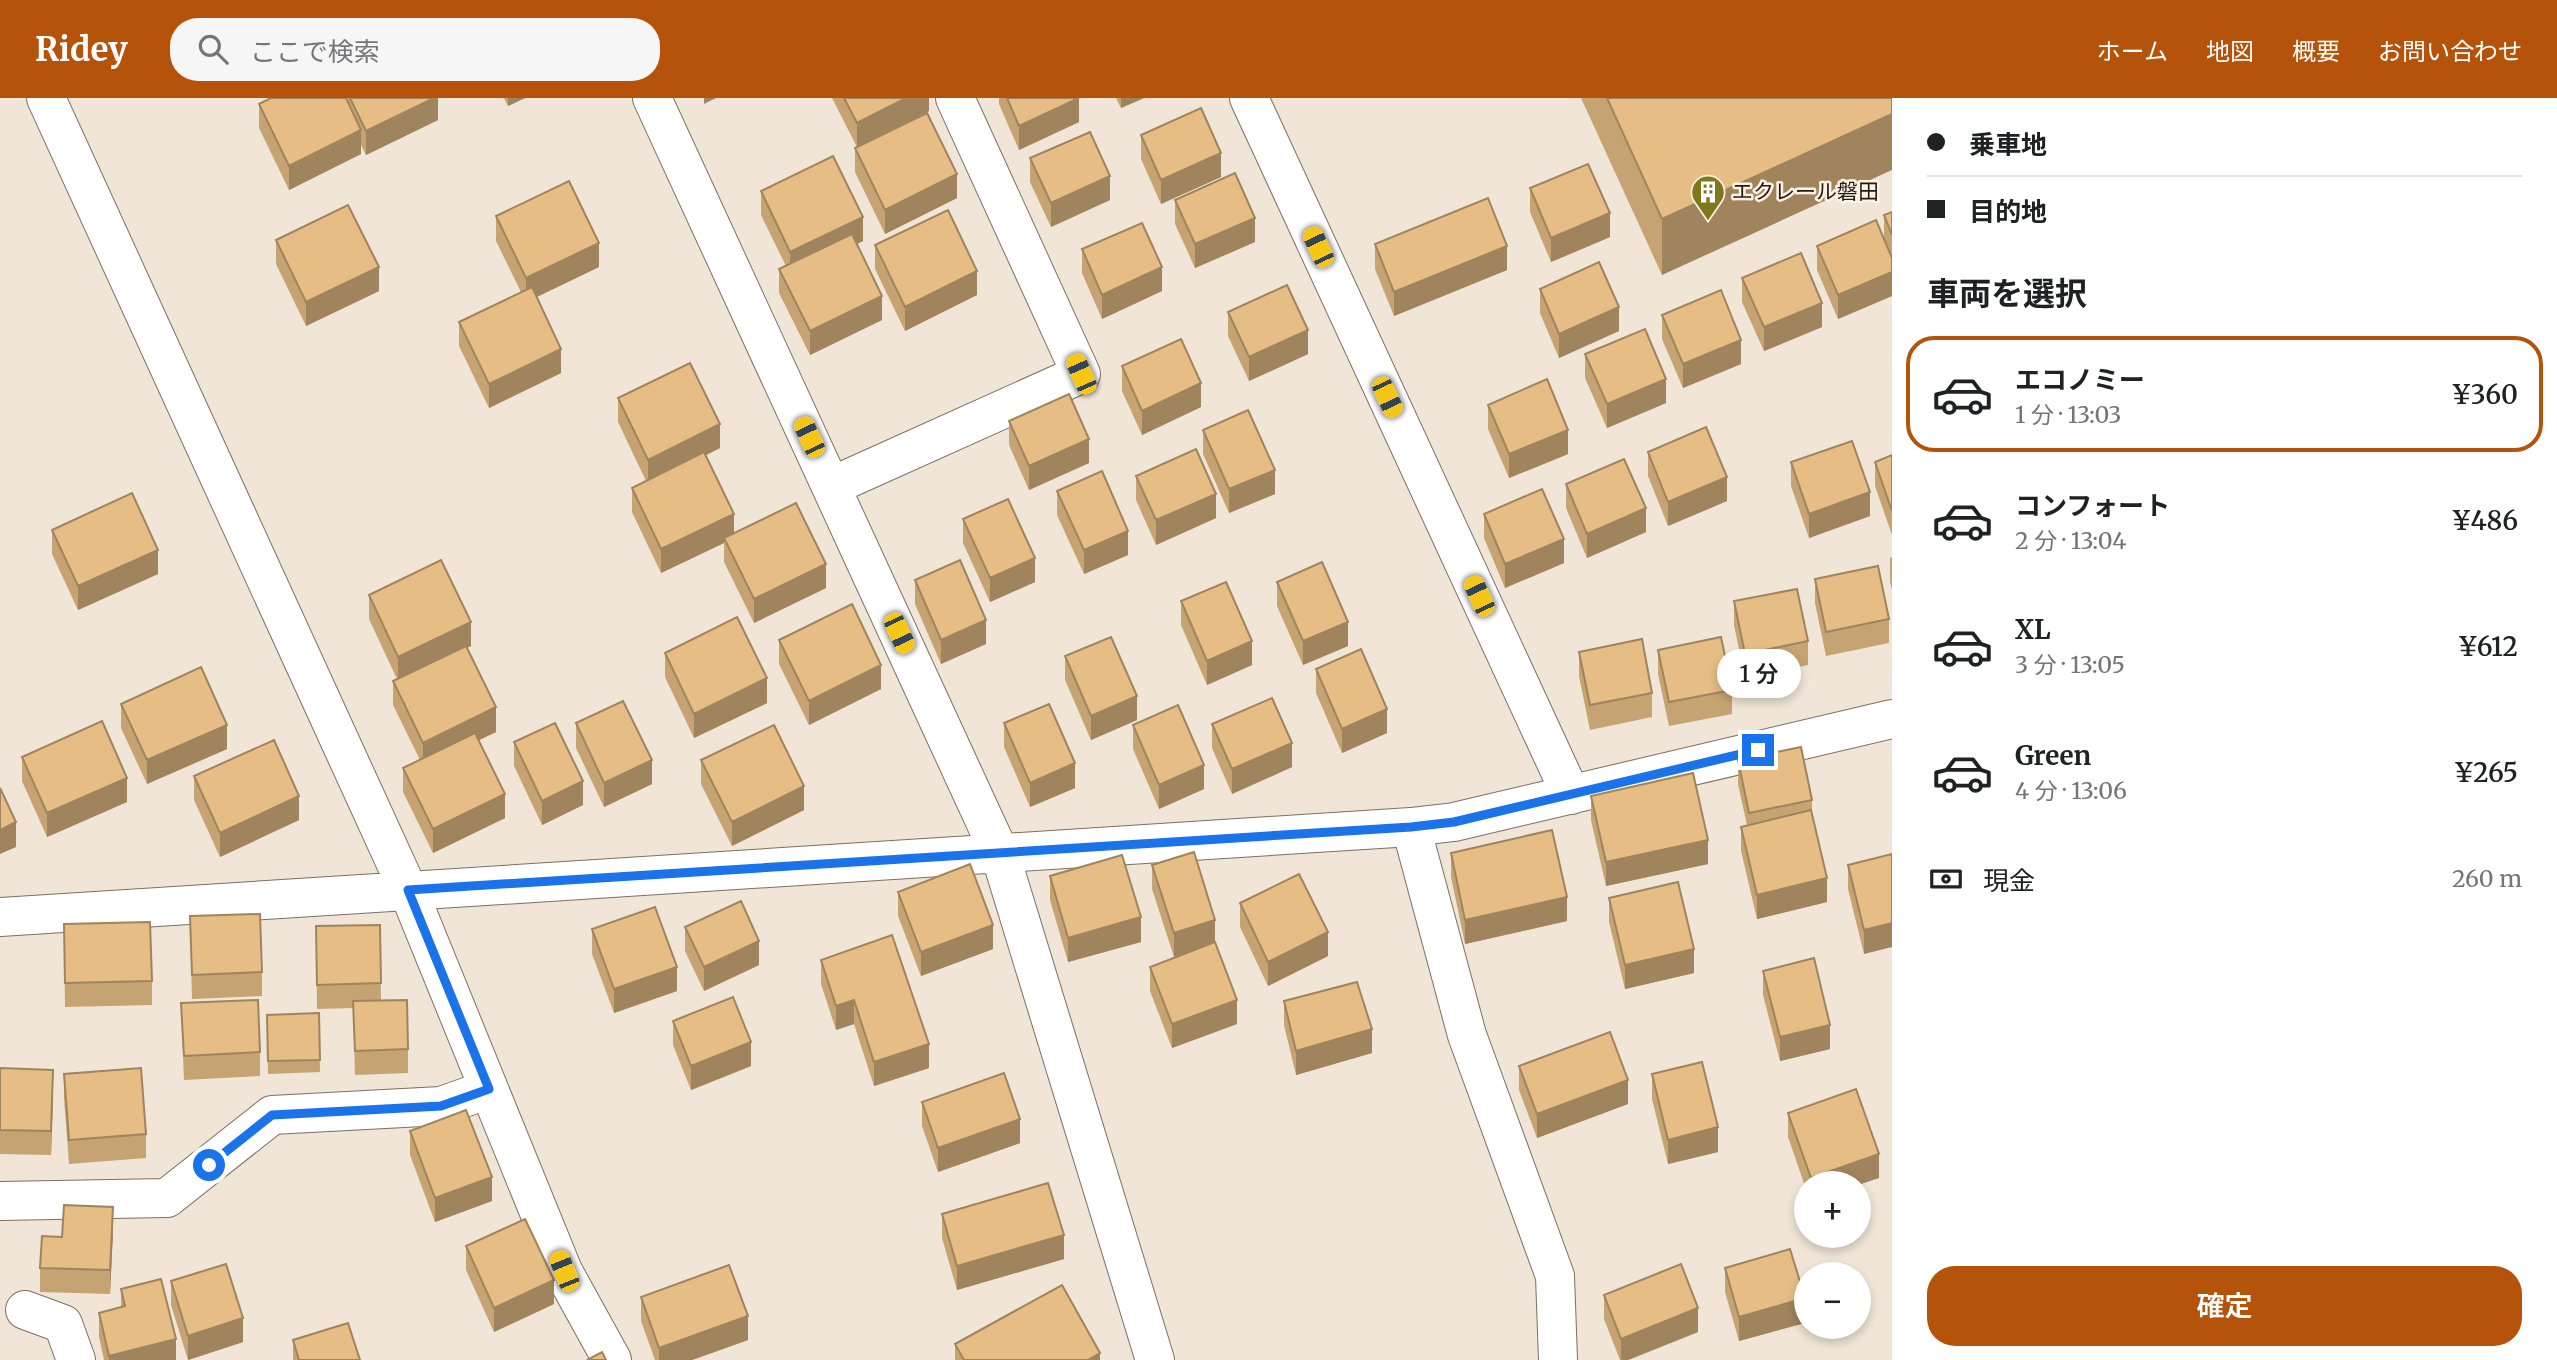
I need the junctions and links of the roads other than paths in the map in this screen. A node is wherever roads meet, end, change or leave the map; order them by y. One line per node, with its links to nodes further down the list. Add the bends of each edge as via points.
1 (46, 98): 10 (street)
2 (652, 98): 5 (street)
3 (955, 98): 5 (street, via 1081,374)
4 (1249, 98): 7 (street)
5 (832, 486): 9 (street)
6 (1892, 719): 7 (street)
7 (1571, 795): 8 (street, via 1454,822)
8 (1411, 827): 9 (street); 18 (street, via 1467,1035 1555,1276)
9 (1000, 854): 10 (street); 17 (street)
10 (408, 890): 11 (street); 12 (street)
11 (0, 917)
12 (489, 1089): 13 (street, via 441,1106 272,1115 167,1198); 16 (street, via 564,1271)
13 (0, 1201)
14 (25, 1310): 15 (street, via 63,1324)
15 (76, 1360)
16 (612, 1360)
17 (1155, 1360)
18 (1559, 1360)

